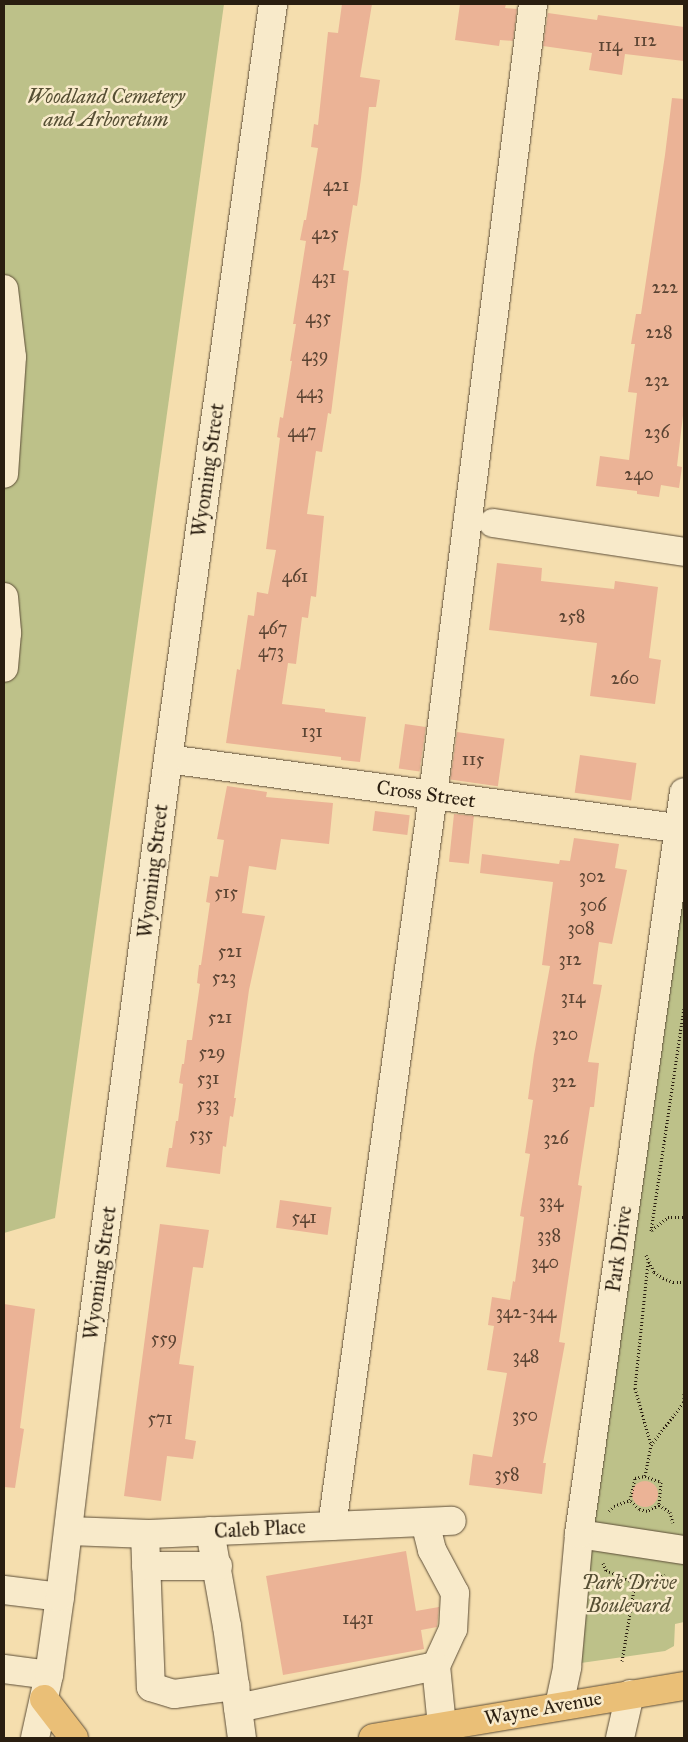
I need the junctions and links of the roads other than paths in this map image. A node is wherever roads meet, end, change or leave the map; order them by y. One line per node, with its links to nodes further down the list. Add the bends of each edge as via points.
1 (273, 4): 9 (street, Wyoming Street)
2 (533, 4): 11 (street)
3 (4, 288): 4 (street, via 12,357)
4 (4, 474)
5 (493, 523): 6 (street)
6 (684, 552)
7 (4, 597): 8 (street, via 8,632)
8 (4, 668)
9 (168, 759): 11 (street, Cross Street); 17 (street, Wyoming Street, via 91,1337)
10 (684, 792): 12 (street, Park Drive)
11 (433, 795): 12 (street, Cross Street); 15 (street)
12 (682, 829): 19 (street, Park Drive)
13 (425, 1522): 14 (street, Caleb Place); 15 (street, Caleb Place); 25 (street, via 432,1550 455,1593 453,1629)
14 (452, 1522)
15 (332, 1526): 16 (street, Caleb Place)
16 (210, 1531): 18 (street, Caleb Place); 22 (street)
17 (69, 1532): 18 (street, Caleb Place); 24 (street, Wyoming Street)
18 (145, 1534): 21 (street)
19 (579, 1534): 20 (street); 31 (street, Park Drive, via 567,1667)
20 (676, 1550)
21 (146, 1566): 22 (street); 30 (street, via 151,1687 174,1694)
22 (218, 1566): 30 (street)
23 (4, 1590): 24 (street)
24 (60, 1597): 28 (street, Wyoming Street)
25 (436, 1666): 30 (street); 32 (street)
26 (4, 1669): 28 (street)
27 (684, 1686): 29 (main road, Wayne Avenue)
28 (46, 1687): 33 (street, Wyoming Street); 34 (main road)
29 (630, 1694): 31 (main road, Wayne Avenue); 37 (street); 38 (street)
30 (237, 1697): 35 (street)
31 (558, 1706): 32 (main road, Wayne Avenue)
32 (442, 1726): 36 (main road, Wayne Avenue)
33 (35, 1738)
34 (74, 1738)
35 (242, 1738)
36 (373, 1738)
37 (620, 1738)
38 (638, 1738)

